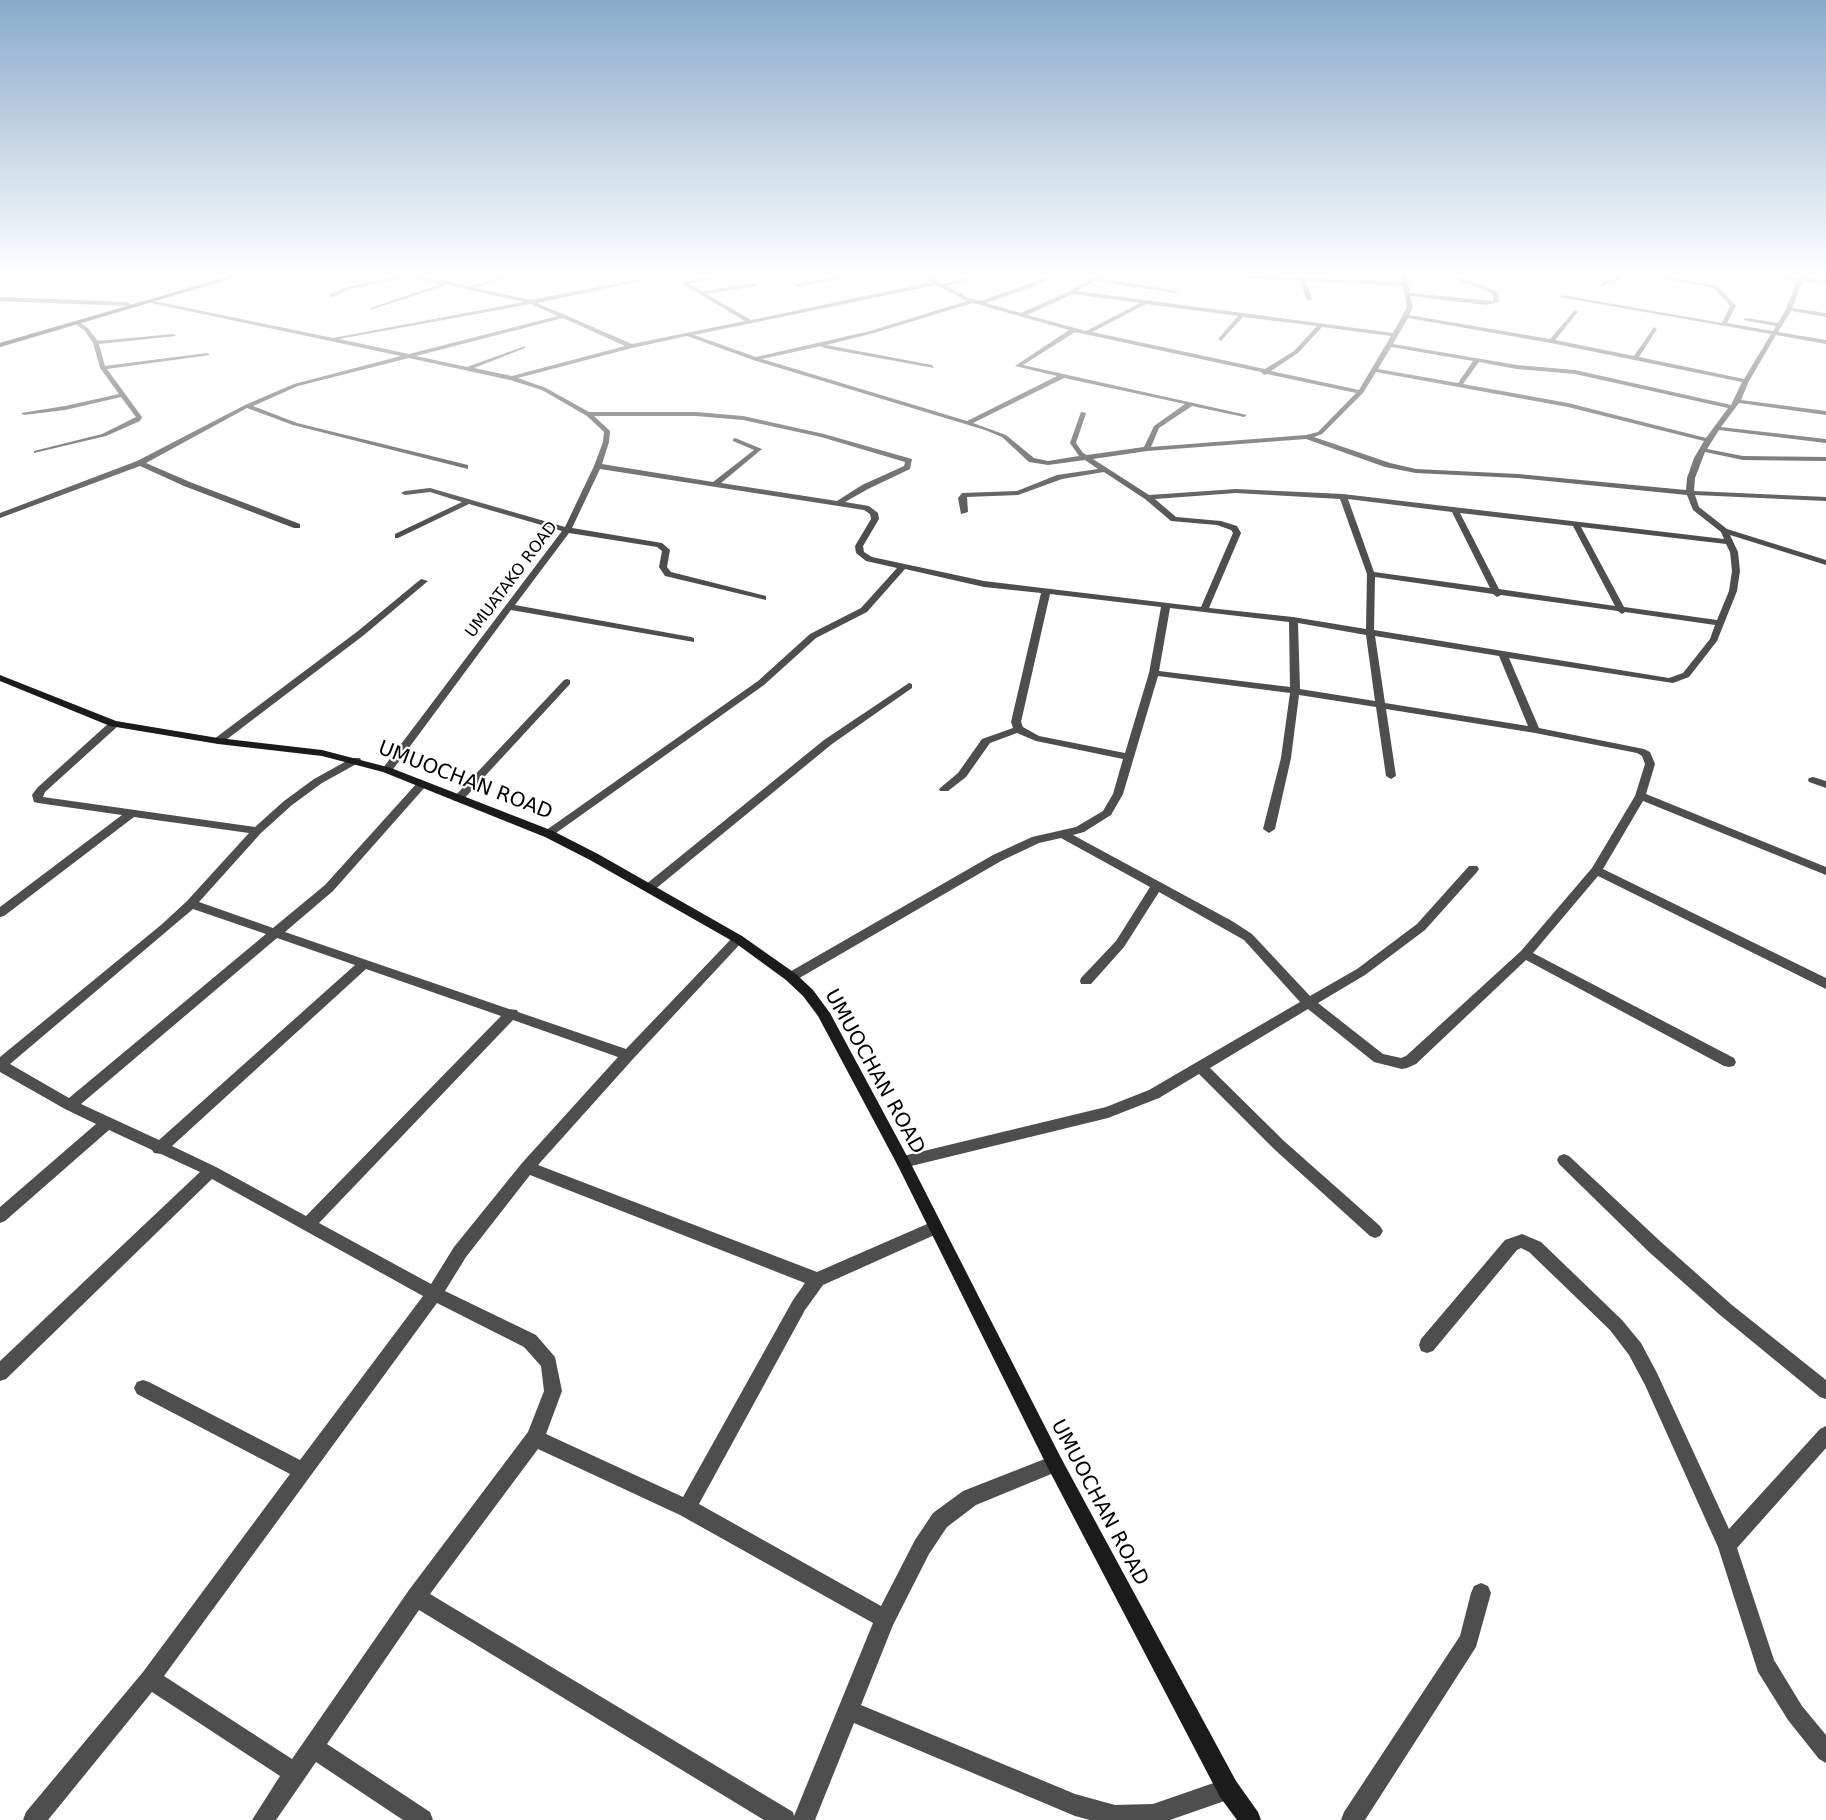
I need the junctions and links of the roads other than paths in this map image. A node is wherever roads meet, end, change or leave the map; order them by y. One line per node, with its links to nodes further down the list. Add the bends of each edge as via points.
1 (100, 358): 20 (street)
2 (184, 358): 20 (street)
3 (401, 358): 32 (street, via 296,385)
4 (418, 358): 21 (street, UMUATAKO ROAD)
5 (495, 358): 21 (street)
6 (587, 358): 25 (street)
7 (752, 358): 17 (street)
8 (760, 358): 17 (street)
9 (889, 358): 19 (street)
10 (1027, 358): 24 (street, via 1018,363 1022,369)
11 (1197, 358): 23 (street)
12 (1287, 358): 23 (street)
13 (1381, 358): 22 (street)
14 (1465, 358): 18 (street)
15 (1636, 358): 26 (street)
16 (1759, 358): 26 (street)
17 (755, 359): 38 (street)
18 (1477, 360): 27 (street); 31 (street, via 1575,372)
19 (932, 366)
20 (103, 368): 29 (street)
21 (469, 368): 25 (street, UMUATAKO ROAD)
22 (1373, 370): 27 (street); 28 (street)
23 (1264, 373): 28 (street)
24 (1063, 376): 30 (street); 38 (street)
25 (512, 378): 36 (street, UMUATAKO ROAD, via 544,389)
26 (1746, 381): 31 (street)
27 (1459, 386): 42 (street, via 1568,405)
28 (1360, 392): 40 (street, via 1320,433)
29 (121, 395): 33 (street); 46 (street, via 139,417 134,423 105,435)
30 (1191, 403): 37 (street); 44 (street, via 1156,427)
31 (1735, 404): 35 (street); 39 (street)
32 (247, 406): 49 (street); 51 (street, via 295,424)
33 (24, 413)
34 (1083, 413): 47 (street, via 1073,443 1080,454)
35 (1826, 413)
36 (588, 414): 50 (street, UMUATAKO ROAD, via 606,431); 60 (street, via 743,418 822,435 909,461 907,467)
37 (1244, 415)
38 (969, 422): 47 (street, via 997,432 1038,462)
39 (1717, 428): 42 (street); 43 (street)
40 (1307, 437): 44 (street); 55 (street, via 1416,471 1518,476)
41 (735, 440): 53 (street, via 759,449)
42 (1708, 440): 45 (street)
43 (1826, 441)
44 (1147, 449): 47 (street)
45 (1703, 450): 48 (street, via 1743,458); 55 (street, via 1691,478)
46 (36, 452)
47 (1088, 457): 52 (street)
48 (1826, 459)
49 (140, 463): 63 (street); 65 (street)
50 (597, 466): 53 (street); 66 (street, UMUATAKO ROAD)
51 (465, 467)
52 (1104, 470): 57 (street); 62 (street, via 1060,477 1018,493 965,495)
53 (715, 484): 60 (street)
54 (405, 492): 59 (street, via 430,490)
55 (1690, 493): 58 (street); 67 (street, via 1696,508)
56 (1343, 496): 57 (street, via 1236,491); 61 (street); 72 (street)
57 (1148, 497): 79 (street, via 1174,519 1228,525 1237,533)
58 (1826, 499)
59 (469, 501): 66 (street); 68 (street)
60 (839, 503): 71 (street, via 874,513 875,519 859,546 860,553)
61 (1455, 510): 64 (street); 75 (street)
62 (964, 512)
63 (0, 516)
64 (1575, 523): 69 (street); 80 (street)
65 (297, 526)
66 (567, 530): 76 (street, via 659,544 666,550 663,567 668,574); 78 (street, UMUATAKO ROAD)
67 (1724, 531): 69 (street); 70 (street)
68 (398, 536)
69 (1730, 542): 82 (street, via 1736,571 1733,591)
70 (1826, 563)
71 (902, 567): 74 (street); 109 (street, via 864,610 813,636 761,683)
72 (1371, 574): 75 (street); 83 (street)
73 (424, 581): 95 (street)
74 (1046, 592): 77 (street); 93 (street, via 1016,722)
75 (1497, 594): 80 (street)
76 (763, 598)
77 (1166, 604): 79 (street); 86 (street)
78 (509, 607): 84 (street); 98 (street, UMUATAKO ROAD)
79 (1204, 609): 81 (street)
80 (1622, 611): 82 (street)
81 (1293, 620): 83 (street); 90 (street)
82 (1719, 623): 85 (street, via 1714,639 1686,675 1677,680)
83 (1370, 631): 85 (street); 91 (street)
84 (691, 640)
85 (1504, 656): 94 (street)
86 (1154, 673): 90 (street); 96 (street)
87 (0, 678): 92 (street, UMUOCHAN ROAD)
88 (567, 682): 105 (street)
89 (909, 686): 115 (street, via 795,767)
90 (1295, 691): 91 (street); 107 (street, via 1286,758)
91 (1382, 704): 94 (street); 99 (street)
92 (114, 724): 95 (street, UMUOCHAN ROAD); 106 (street, via 37,795 38,800)
93 (1018, 729): 96 (street, via 1036,738); 103 (street, via 986,741 962,775)
94 (1535, 730): 104 (street, via 1646,754 1650,764)
95 (218, 741): 97 (street, UMUOCHAN ROAD)
96 (1129, 757): 110 (street, via 1118,794 1107,813 1080,830)
97 (356, 760): 98 (street, UMUOCHAN ROAD); 108 (street, via 318,781)
98 (387, 770): 101 (street, UMUOCHAN ROAD)
99 (1391, 776)
100 (1814, 780): 102 (street)
101 (422, 784): 105 (street, UMUOCHAN ROAD); 118 (street, via 329,888)
102 (1826, 785)
103 (944, 789)
104 (1640, 796): 112 (street); 113 (street)
105 (458, 799): 109 (street, UMUOCHAN ROAD)
106 (130, 815): 108 (street); 117 (street)
107 (1269, 829)
108 (257, 831): 116 (street)
109 (549, 834): 115 (street, UMUOCHAN ROAD)
110 (1062, 834): 114 (street); 122 (street, via 1036,840 998,858)
111 (1473, 869): 125 (street, via 1421,927 1361,972)
112 (1596, 870): 120 (street); 124 (street)
113 (1826, 871)
114 (1157, 886): 123 (street, via 1120,944); 125 (street, via 1248,937)
115 (649, 888): 119 (street, UMUOCHAN ROAD)
116 (191, 904): 118 (street); 130 (street, via 0,1065)
117 (0, 913)
118 (278, 933): 121 (street); 130 (street)
119 (738, 939): 122 (street, UMUOCHAN ROAD); 127 (street)
120 (1525, 954): 125 (street, via 1411,1060 1402,1064 1379,1058); 128 (street)
121 (365, 963): 126 (street); 132 (street)
122 (791, 977): 134 (street, UMUOCHAN ROAD, via 822,1013)
123 (1086, 981)
124 (1826, 984)
125 (1309, 1004): 129 (street)
126 (512, 1014): 127 (street); 138 (street)
127 (628, 1055): 135 (street)
128 (1729, 1062)
129 (1202, 1068): 134 (street, via 1154,1094 1108,1112); 140 (street)
130 (70, 1105): 131 (street)
131 (107, 1123): 132 (street); 137 (street)
132 (159, 1149): 136 (street)
133 (1564, 1160): 146 (street, via 1726,1310)
134 (903, 1162): 139 (street, UMUOCHAN ROAD)
135 (527, 1167): 141 (street); 142 (street, via 460,1252)
136 (211, 1171): 138 (street); 144 (street)
137 (0, 1216)
138 (308, 1224): 142 (street)
139 (934, 1228): 141 (street); 149 (street, UMUOCHAN ROAD)
140 (1375, 1231)
141 (817, 1280): 151 (street, via 799,1305)
142 (434, 1294): 148 (street, via 530,1341 549,1363 553,1391); 150 (street)
143 (1427, 1345): 152 (street, via 1511,1245 1522,1241 1535,1247 1616,1325 1635,1349)
144 (0, 1373)
145 (143, 1388): 150 (street)
146 (1826, 1391)
147 (1826, 1435): 152 (street)
148 (535, 1438): 151 (street); 154 (street)
149 (1055, 1464): 155 (street, via 970,1498 940,1520); 161 (street, UMUOCHAN ROAD)
150 (304, 1472): 156 (street)
151 (687, 1508): 155 (street)
152 (1727, 1545): 159 (street, via 1764,1665)
153 (1481, 1593): 168 (street, via 1469,1640)
154 (416, 1597): 158 (street); 165 (street)
155 (885, 1619): 157 (street)
156 (150, 1679): 160 (street); 162 (street)
157 (848, 1710): 161 (street, via 1045,1793 1115,1816 1153,1815); 166 (street)
158 (314, 1748): 160 (street); 164 (street)
159 (1826, 1752)
160 (296, 1774): 163 (street)
161 (1228, 1789): 167 (street, UMUOCHAN ROAD)
162 (34, 1820)
163 (263, 1820)
164 (422, 1820)
165 (785, 1820)
166 (804, 1820)
167 (1250, 1820)
168 (1352, 1820)

